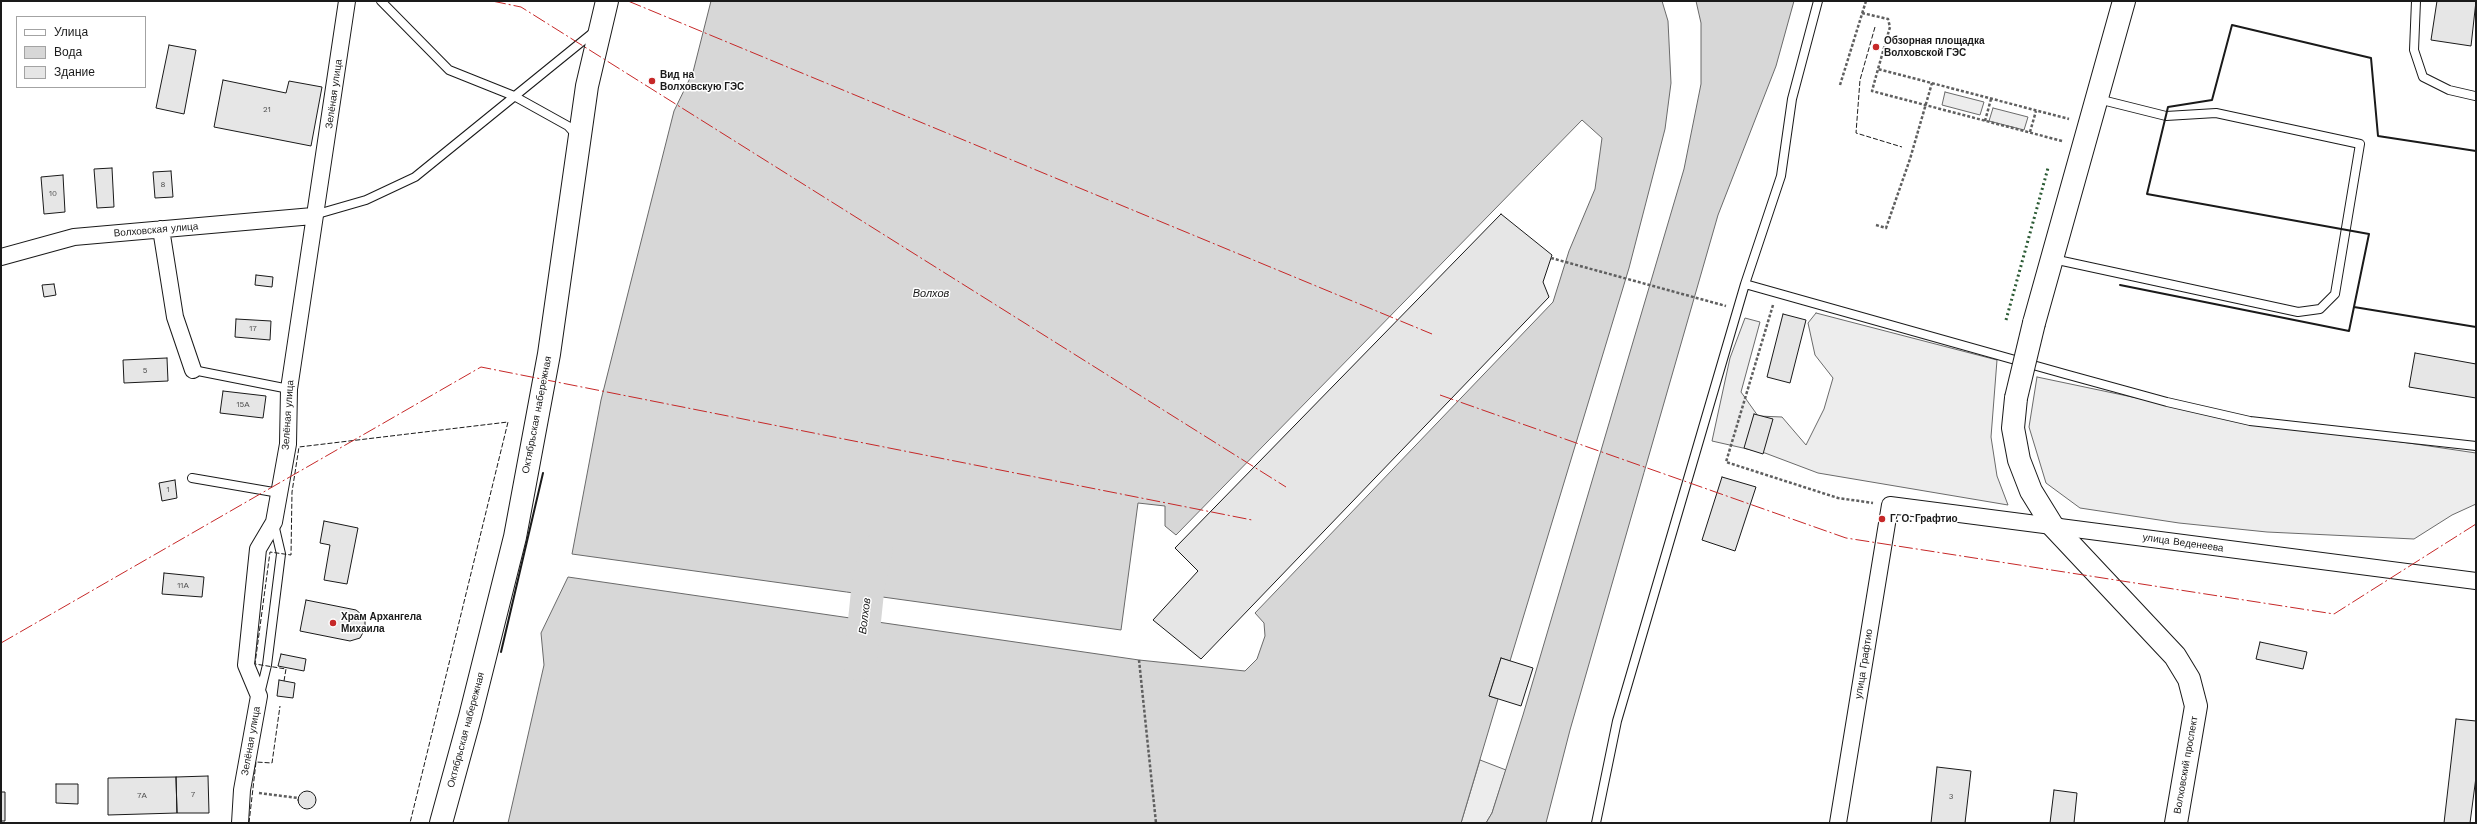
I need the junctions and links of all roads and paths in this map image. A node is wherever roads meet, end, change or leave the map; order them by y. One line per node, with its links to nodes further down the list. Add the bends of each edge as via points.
1 (347, 1): 24 (street, Зелёная улица, via 330,126)
2 (381, 1): 14 (lane, via 449,70)
3 (607, 1): 9 (street, Октябрьская набережная)
4 (1818, 1): 30 (lane, via 1792,99 1781,176)
5 (1866, 1): 8 (path)
6 (2124, 1): 16 (street)
7 (2416, 1): 13 (lane, via 2414,50 2423,77 2449,90)
8 (1862, 13): 10 (path, via 1888,19 1890,27); 12 (path)
9 (602, 25): 14 (lane); 22 (street, Октябрьская набережная, via 587,86)
10 (1878, 69): 11 (path); 17 (path, via 1872,91)
11 (1932, 83): 15 (path); 17 (path)
12 (1840, 85)
13 (2476, 93)
14 (514, 96): 22 (lane, via 568,126); 24 (lane, via 415,177 366,200)
15 (1991, 98): 18 (path); 20 (path)
16 (2096, 98): 29 (street); 29 (lane, via 2166,116 2216,113 2360,144 2336,294 2320,309 2298,312)
17 (1926, 105): 20 (path); 25 (path, via 1886,228)
18 (2036, 110): 19 (path); 21 (path)
19 (2068, 119)
20 (1985, 120): 21 (path)
21 (2030, 132): 23 (path)
22 (580, 139): 47 (street, Октябрьская набережная, via 549,354 515,537)
23 (2062, 141)
24 (313, 216): 26 (street, Волховская улица); 34 (street, Зелёная улица)
25 (1876, 225)
26 (161, 229): 27 (street, Волховская улица, via 74,237); 33 (street, via 175,317)
27 (1, 257)
28 (1551, 258): 32 (path)
29 (2052, 258): 40 (street, bridge, via 2016,398 2013,428 2019,460 2031,491)
30 (1745, 284): 31 (lane); 32 (lane)
31 (1777, 292): 35 (lane, via 2167,402 2250,420); 38 (path, via 1726,462 1838,498)
32 (1738, 310): 49 (lane, via 1617,721)
33 (193, 370): 34 (lane)
34 (289, 389): 37 (street, Зелёная улица, via 288,444)
35 (2476, 446)
36 (192, 478): 37 (lane)
37 (279, 493): 39 (street, Зелёная улица)
38 (1890, 505): 40 (street, улица Веденеева); 50 (street, улица Графтио)
39 (274, 522): 43 (lane, via 281,554 267,665); 43 (street, Зелёная улица, via 258,549 246,665)
40 (2052, 525): 41 (street, улица Веденеева); 51 (street, Волховский проспект, via 2175,656 2189,679 2196,706)
41 (2476, 581)
42 (1139, 660): 48 (path)
43 (259, 696): 44 (street, Зелёная улица)
44 (242, 790): 45 (path); 46 (street, Зелёная улица)
45 (298, 798)
46 (240, 823)
47 (441, 823)
48 (1156, 823)
49 (1596, 823)
50 (1838, 823)
51 (2176, 823)

